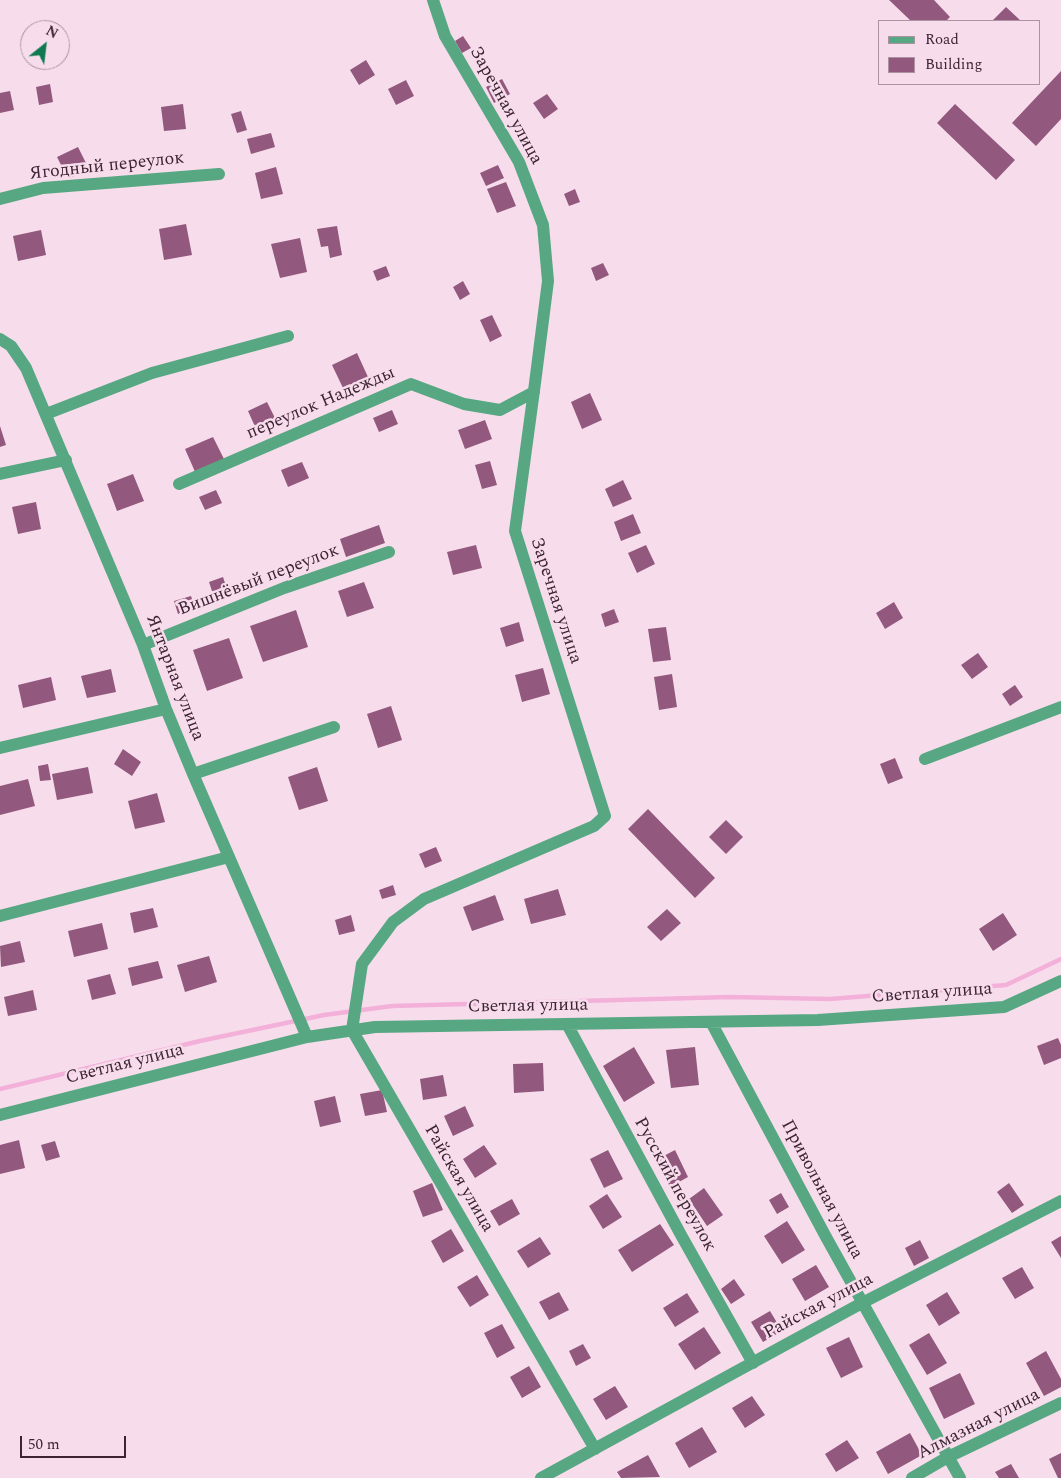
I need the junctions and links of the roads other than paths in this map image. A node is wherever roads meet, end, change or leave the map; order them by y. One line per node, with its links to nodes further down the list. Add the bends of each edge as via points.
1 (433, 0): 6 (street, Заречная улица, via 445,36 519,162 543,225 548,281)
2 (219, 174): 3 (street, Ягодный переулок, via 43,188)
3 (0, 199)
4 (288, 336): 7 (street, via 152,373)
5 (0, 339): 7 (street, Янтарная улица, via 11,346 26,368)
6 (534, 392): 10 (street, переулок Надежды, via 500,410 464,404 411,384); 24 (street, Заречная улица, via 515,531 605,816 594,826 424,899 393,922 362,964)
7 (46, 414): 8 (street, Янтарная улица)
8 (66, 460): 9 (street); 12 (street, Янтарная улица)
9 (0, 474)
10 (179, 484)
11 (389, 552): 12 (street, Вишнёвый переулок, via 284,588)
12 (143, 645): 14 (street, Янтарная улица)
13 (1061, 707): 17 (street)
14 (166, 709): 16 (street); 18 (street, Янтарная улица)
15 (334, 727): 18 (street)
16 (0, 748)
17 (925, 759)
18 (193, 774): 19 (street, Янтарная улица)
19 (229, 858): 20 (street); 25 (street, Янтарная улица)
20 (0, 916)
21 (1061, 981): 22 (street, Светлая улица, via 1004,1007 818,1020)
22 (711, 1022): 23 (street, Светлая улица); 28 (street, Привольная улица)
23 (567, 1024): 24 (street, Светлая улица); 29 (street, Русский переулок)
24 (352, 1030): 25 (street, Светлая улица); 31 (street, Райская улица)
25 (307, 1036): 26 (street, Светлая улица)
26 (0, 1115)
27 (1061, 1201): 28 (street, Райская улица)
28 (862, 1303): 29 (street, Райская улица); 32 (street, Привольная улица)
29 (753, 1363): 31 (street, Райская улица)
30 (1061, 1403): 32 (street, Алмазная улица)
31 (595, 1448): 33 (street, Райская улица)
32 (948, 1457): 34 (street, Алмазная улица); 35 (street, Привольная улица)
33 (541, 1478)
34 (912, 1478)
35 (960, 1478)

